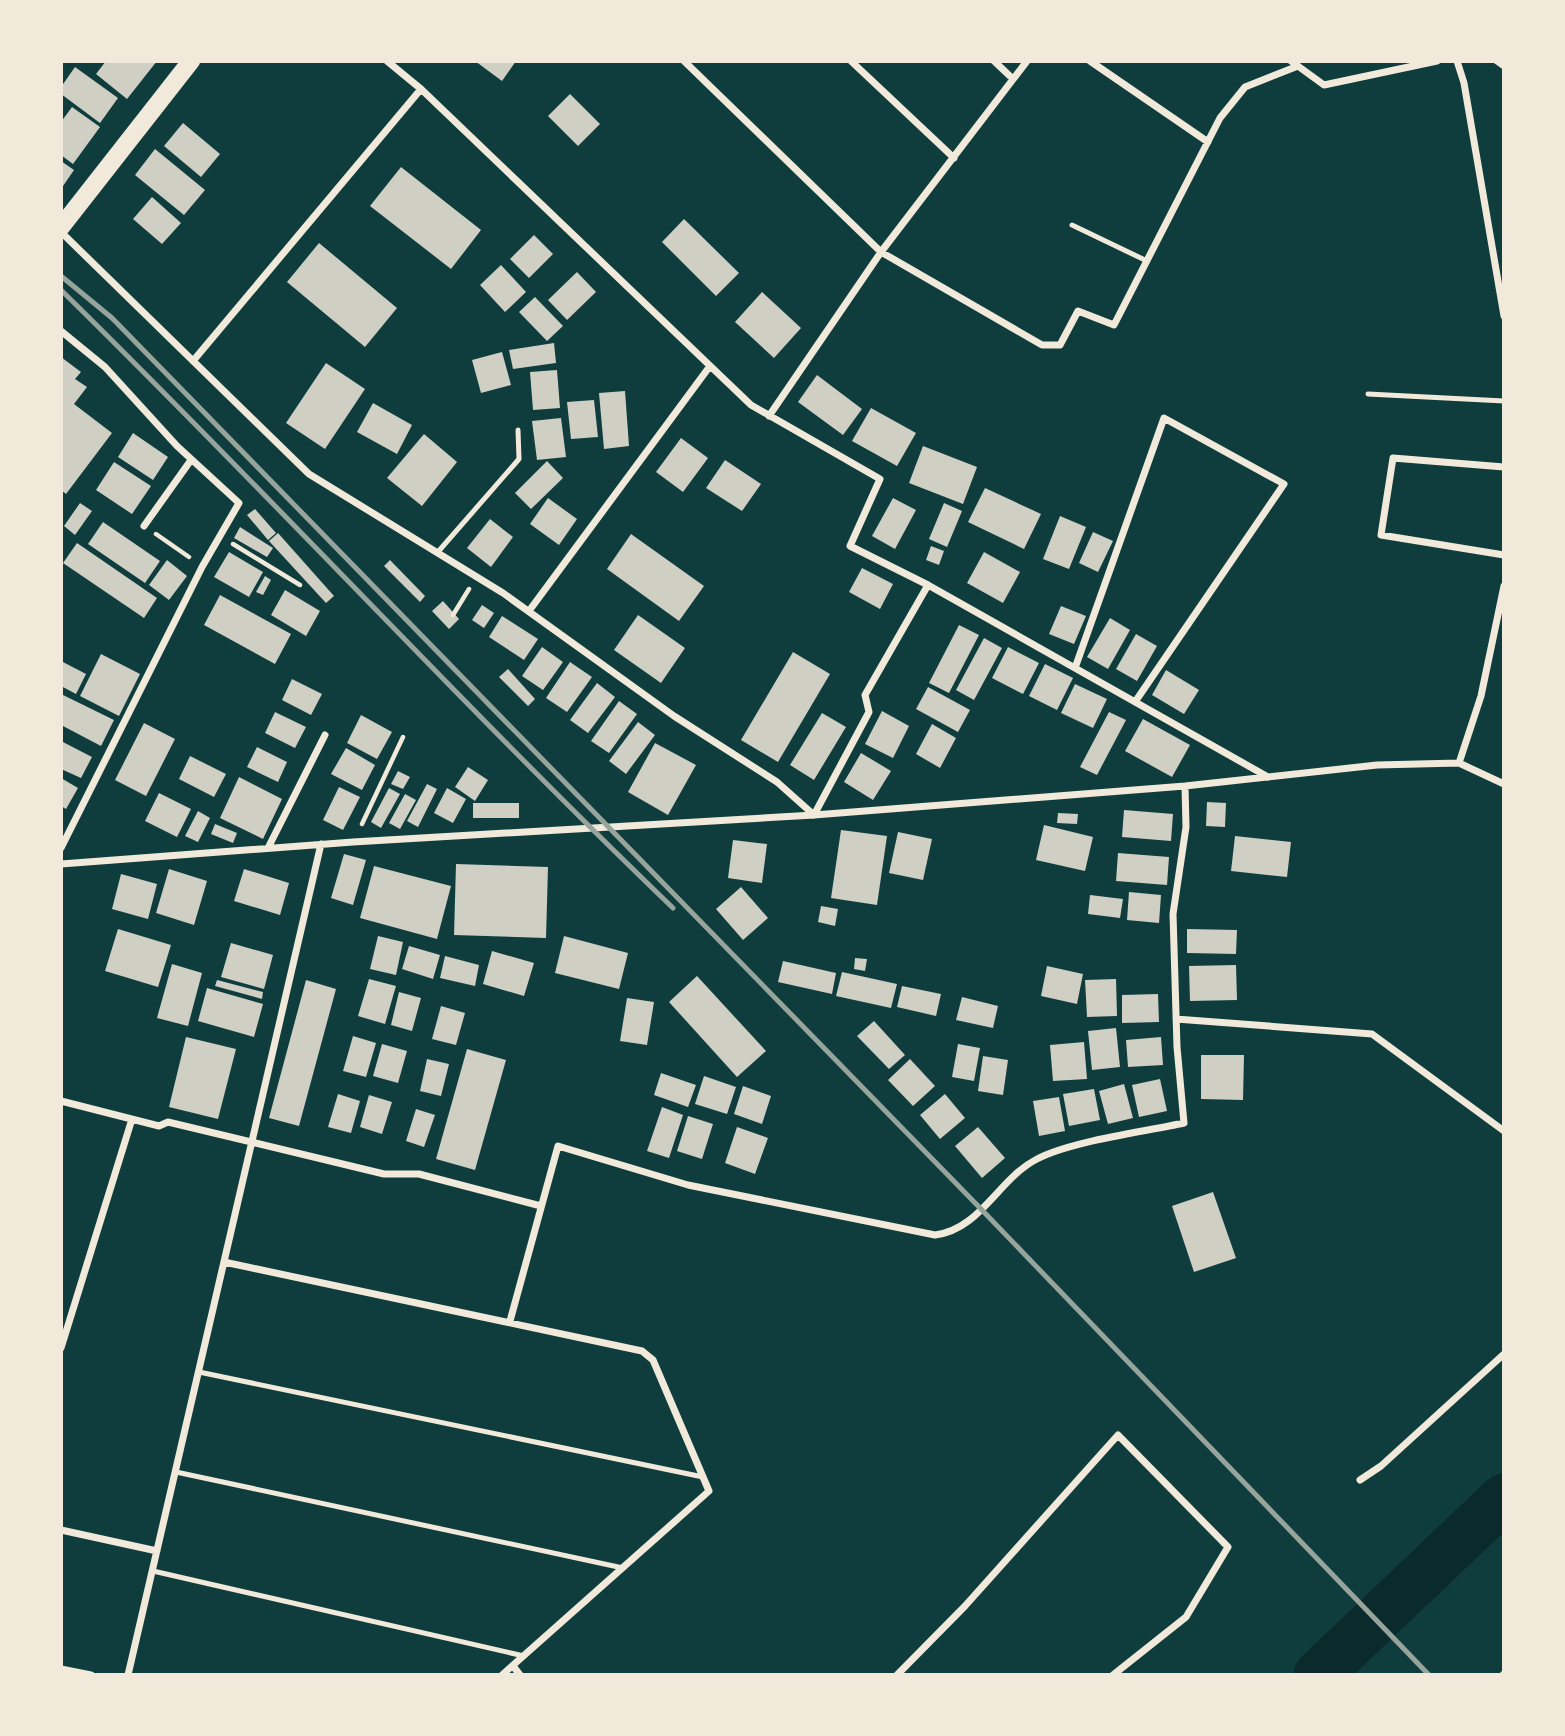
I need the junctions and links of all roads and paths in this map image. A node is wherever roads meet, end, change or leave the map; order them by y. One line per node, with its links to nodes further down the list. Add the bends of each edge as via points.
1 (191, 61): 18 (main road)
2 (387, 61): 14 (street)
3 (684, 61): 19 (street)
4 (851, 61): 16 (street)
5 (995, 61): 13 (street)
6 (1027, 61): 13 (street)
7 (1090, 61): 15 (street)
8 (1437, 61): 11 (street, via 1324,85)
9 (1457, 61): 21 (street)
10 (1497, 61): 12 (street)
11 (1295, 64): 15 (street, via 1245,87)
12 (1504, 66)
13 (1013, 79): 16 (street)
14 (421, 89): 24 (street); 25 (street)
15 (1208, 142): 20 (street)
16 (954, 158): 19 (street)
17 (1072, 225): 20 (lane)
18 (61, 229): 24 (street)
19 (881, 252): 20 (street, via 1042,345 1060,345 1078,311 1114,325); 28 (street)
20 (1147, 261)
21 (1500, 268): 22 (street)
22 (1504, 316)
23 (61, 331): 30 (street, via 106,367)
24 (193, 361): 34 (street, via 309,474)
25 (710, 366): 28 (street); 41 (street)
26 (1368, 394): 27 (lane)
27 (1504, 401)
28 (769, 416): 39 (street, via 880,478 850,546)
29 (519, 429): 34 (lane, via 519,459)
30 (191, 460): 32 (street); 36 (street, via 239,503)
31 (1504, 467): 35 (street, via 1393,458 1381,535)
32 (144, 526): 36 (path)
33 (245, 551): 38 (path)
34 (437, 553): 37 (street)
35 (1504, 555)
36 (202, 567): 54 (street)
37 (476, 577): 41 (street); 42 (path)
38 (300, 584)
39 (928, 585): 43 (street); 51 (street, via 865,695 869,712)
40 (1503, 589): 47 (street, via 1480,696)
41 (529, 611): 51 (street, via 674,716 777,782)
42 (453, 615)
43 (1075, 668): 44 (street); 44 (street, via 1164,418 1284,484)
44 (1135, 702): 48 (street)
45 (326, 735): 55 (street)
46 (403, 737): 52 (path)
47 (1459, 763): 48 (street, via 1377,765); 49 (street)
48 (1268, 777): 50 (street)
49 (1504, 784)
50 (1185, 786): 51 (street); 57 (street, via 1186,827 1173,914)
51 (814, 815): 52 (street)
52 (353, 842): 53 (street)
53 (321, 844): 55 (street); 61 (street)
54 (61, 848)
55 (268, 849): 56 (street)
56 (61, 864)
57 (1176, 1019): 60 (street, via 1372,1034); 62 (street, via 1184,1123 1048,1153 1019,1171 953,1233 935,1235 688,1185 558,1146)
58 (61, 1101): 59 (street)
59 (132, 1119): 61 (street, via 159,1126 168,1122); 65 (street)
60 (1504, 1131)
61 (252, 1143): 62 (street, via 384,1174 419,1174); 63 (street)
62 (541, 1206): 64 (street)
63 (224, 1262): 64 (street); 67 (street)
64 (510, 1321): 69 (street, via 642,1351 653,1360)
65 (61, 1348)
66 (1504, 1354): 70 (street)
67 (199, 1372): 68 (street); 69 (lane)
68 (176, 1472): 72 (street); 73 (lane)
69 (703, 1477): 73 (street, via 709,1491)
70 (1360, 1480)
71 (61, 1530): 72 (street)
72 (157, 1552): 74 (street)
73 (623, 1568): 75 (street)
74 (153, 1570): 75 (lane); 79 (street)
75 (524, 1656): 76 (street)
76 (513, 1666): 80 (street); 81 (street)
77 (61, 1669): 78 (street)
78 (91, 1675)
79 (128, 1675)
80 (502, 1675)
81 (520, 1675)
82 (897, 1675): 83 (street, via 1118,1435 1228,1547 1186,1617)
83 (1113, 1675)

